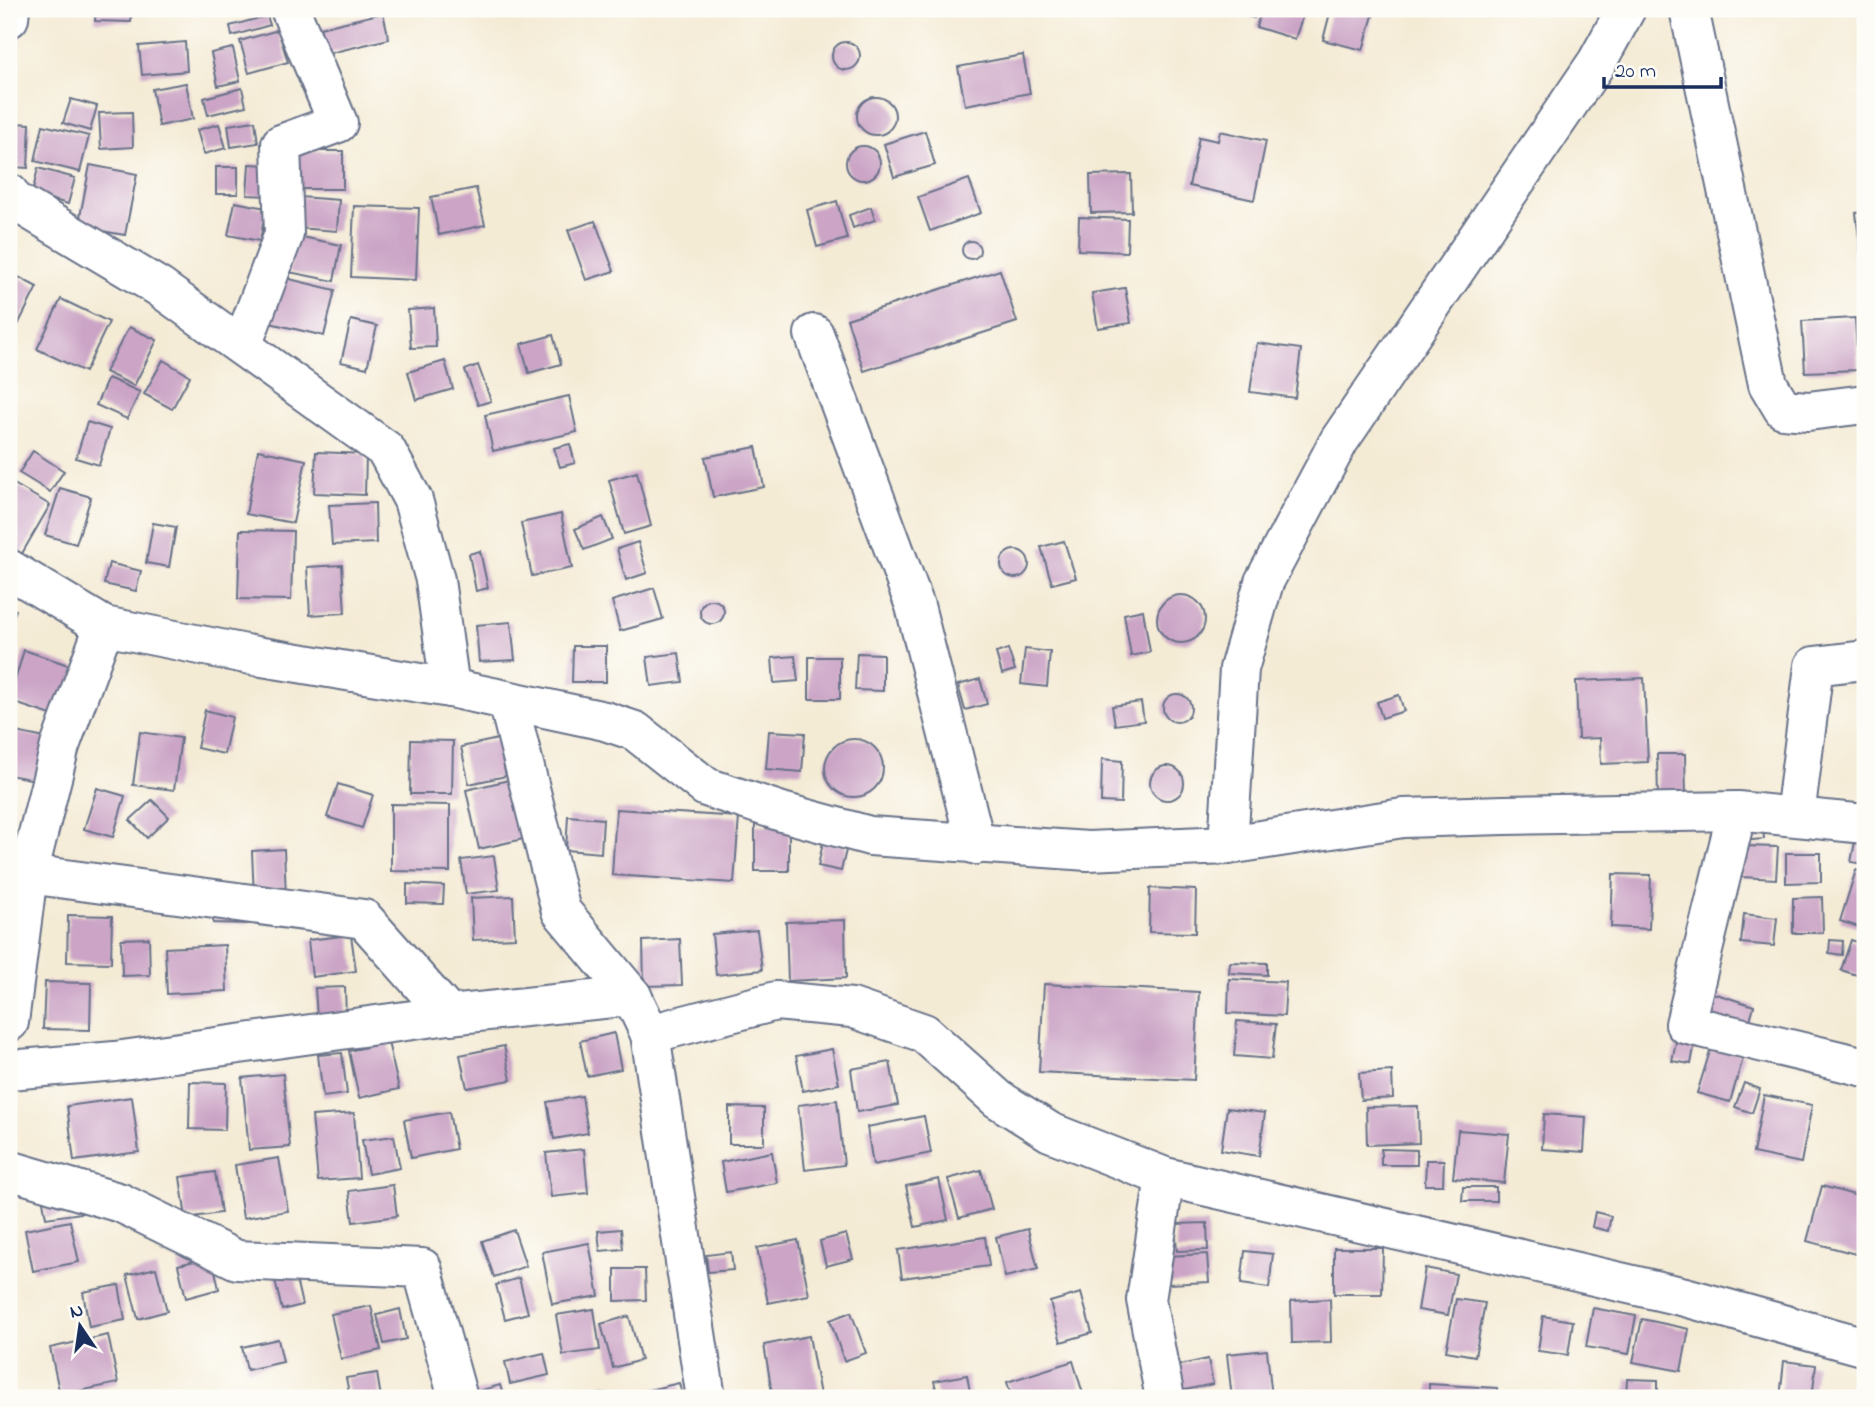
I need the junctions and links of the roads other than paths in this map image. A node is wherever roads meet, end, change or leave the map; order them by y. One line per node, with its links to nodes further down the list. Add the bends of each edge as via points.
1 (10, 9): 5 (street)
2 (290, 9): 8 (street, via 338,123 281,144 284,234)
3 (1626, 9): 19 (street, via 1597,62 1339,441 1264,582 1239,669)
4 (1689, 9): 9 (street, via 1768,384 1783,409 1808,411)
5 (9, 18)
6 (9, 193): 8 (street, via 12,200 159,286)
7 (814, 334): 18 (street, via 915,606)
8 (242, 346): 13 (street, via 386,450 413,500 435,580)
9 (1865, 404)
10 (9, 569): 11 (street)
11 (104, 626): 13 (street); 20 (street, via 60,746)
12 (1865, 660): 16 (street, via 1814,666)
13 (450, 688): 14 (street)
14 (508, 701): 18 (street, via 635,731 706,787 782,812 870,836); 21 (street, via 561,911)
15 (1737, 811): 16 (street); 19 (street, via 1403,818); 25 (street, via 1685,1024)
16 (1795, 816): 17 (street)
17 (1865, 824)
18 (976, 845): 19 (street, via 1088,850)
19 (1228, 845)
20 (28, 874): 22 (street, via 365,919); 23 (street)
21 (632, 996): 22 (street); 24 (street)
22 (449, 1015): 26 (street, via 115,1061)
23 (9, 1022)
24 (650, 1034): 28 (street, via 776,1001 852,1008 925,1033 998,1099 1050,1132); 31 (street)
25 (1865, 1067)
26 (9, 1070)
27 (9, 1170): 30 (street, via 121,1203 237,1260 422,1268)
28 (1165, 1177): 29 (street, via 1685,1297); 32 (street, via 1146,1300)
29 (1865, 1347)
30 (458, 1398)
31 (706, 1398)
32 (1165, 1398)

